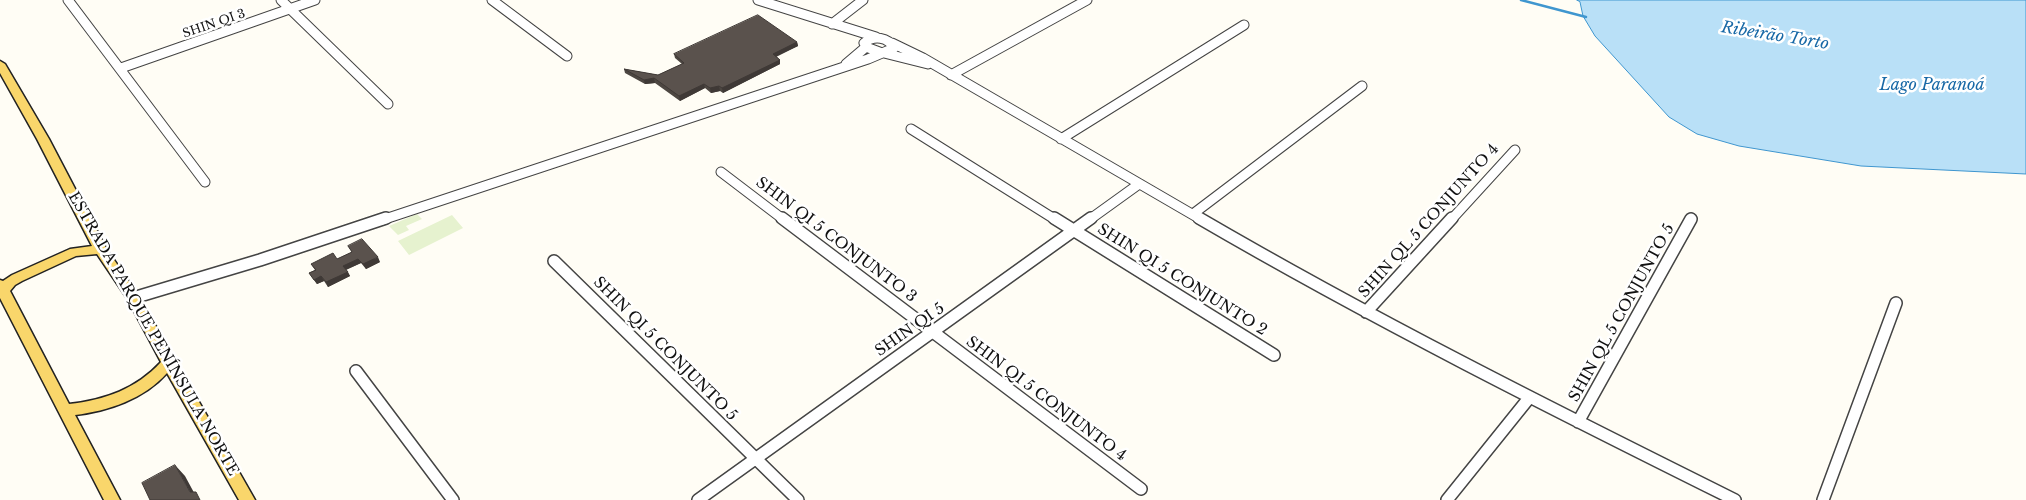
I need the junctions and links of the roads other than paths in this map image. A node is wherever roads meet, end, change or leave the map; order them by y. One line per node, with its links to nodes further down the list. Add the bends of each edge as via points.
1 (68, 0): 20 (street)
2 (281, 0): 8 (street)
3 (315, 0): 8 (street, SHIN QI 3)
4 (492, 0): 16 (street)
5 (758, 0): 9 (street)
6 (863, 0): 9 (street)
7 (1087, 0): 21 (street)
8 (290, 9): 20 (street, SHIN QI 3); 23 (street)
9 (832, 24): 11 (street)
10 (1244, 25): 25 (street)
11 (841, 27): 12 (street); 14 (street)
12 (878, 38): 13 (street); 14 (street)
13 (892, 43): 15 (street, via 894,48); 19 (street)
14 (866, 44): 15 (street); 18 (street)
15 (883, 53): 18 (street); 19 (street)
16 (567, 56)
17 (0, 64): 33 (main road, ESTRADA PARQUE PENÍNSULA NORTE, via 44,139)
18 (843, 66): 36 (street)
19 (936, 66): 21 (street)
20 (121, 68): 28 (street)
21 (951, 75): 25 (street)
22 (1362, 86): 30 (street)
23 (388, 104)
24 (911, 129): 32 (street, SHIN QI 5 CONJUNTO 2)
25 (1061, 139): 29 (street)
26 (1515, 150): 38 (street, SHIN QL 5 CONJUNTO 4)
27 (721, 172): 39 (street, SHIN QI 5 CONJUNTO 3)
28 (205, 182)
29 (1139, 184): 30 (street); 32 (street, SHIN QI 5)
30 (1192, 214): 38 (street)
31 (1691, 219): 45 (street, SHIN QL 5 CONJUNTO 5)
32 (1074, 231): 39 (street, SHIN QI 5); 40 (street, SHIN QI 5 CONJUNTO 2)
33 (100, 249): 35 (main road, via 74,252 16,278); 36 (main road, ESTRADA PARQUE PENÍNSULA NORTE)
34 (554, 261): 46 (street, SHIN QI 5 CONJUNTO 5)
35 (2, 288): 44 (main road)
36 (135, 302): 41 (main road, ESTRADA PARQUE PENÍNSULA NORTE)
37 (1896, 303): 55 (street)
38 (1366, 312): 43 (street)
39 (933, 332): 46 (street, SHIN QI 5); 47 (street, SHIN QI 5 CONJUNTO 4)
40 (1274, 355)
41 (168, 363): 44 (main road, via 155,378 125,396 101,406); 49 (main road, ESTRADA PARQUE PENÍNSULA NORTE)
42 (356, 371): 50 (street)
43 (1529, 398): 45 (street); 53 (street)
44 (66, 410): 48 (main road)
45 (1578, 422): 54 (street)
46 (755, 459): 51 (street, SHIN QI 5); 52 (street, SHIN QI 5 CONJUNTO 5)
47 (1141, 489)
48 (112, 500)
49 (247, 500)
50 (453, 500)
51 (698, 500)
52 (798, 500)
53 (1447, 500)
54 (1735, 500)
55 (1823, 500)

